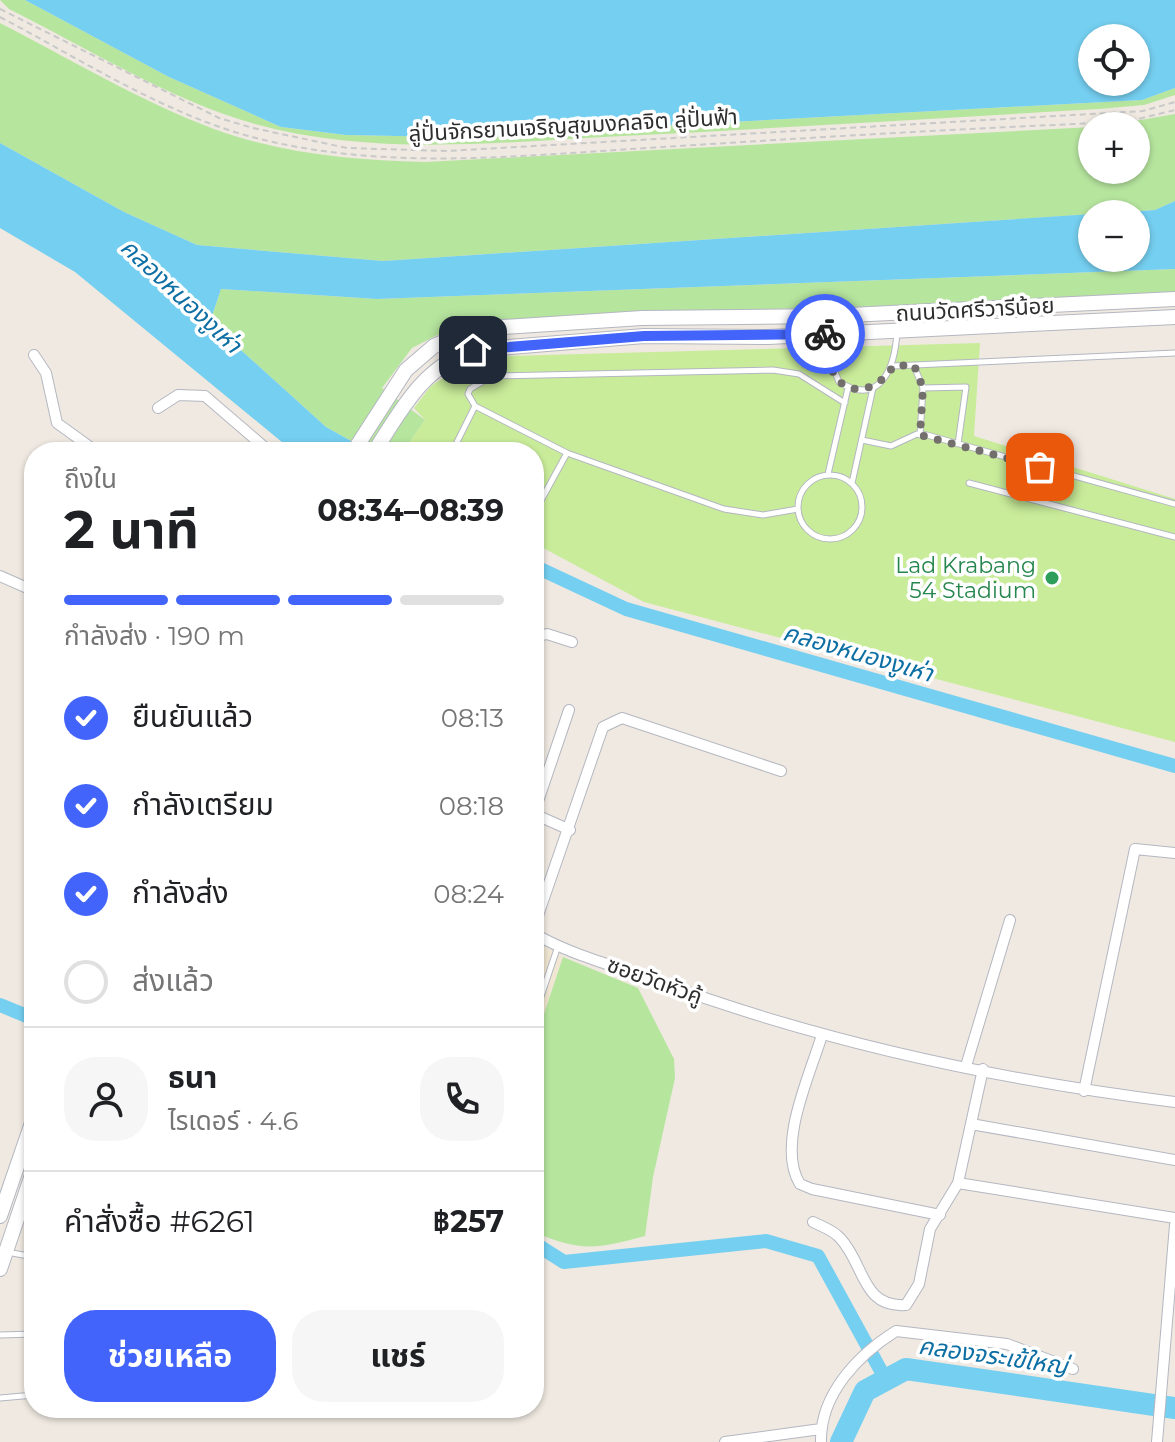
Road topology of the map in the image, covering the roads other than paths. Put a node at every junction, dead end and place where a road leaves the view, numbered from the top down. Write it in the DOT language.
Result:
graph roads {
  1 [pos="1175,299"];
  2 [pos="1175,317"];
  3 [pos="897,331"];
  4 [pos="830,334"];
  5 [pos="1175,353"];
  6 [pos="34,355"];
  7 [pos="914,365"];
  8 [pos="893,366"];
  9 [pos="848,388"];
  10 [pos="873,388"];
  11 [pos="923,388"];
  12 [pos="845,403"];
  13 [pos="475,406"];
  14 [pos="158,408"];
  15 [pos="920,435"];
  16 [pos="862,440"];
  17 [pos="83,442"];
  18 [pos="258,442"];
  19 [pos="359,442"];
  20 [pos="380,442"];
  21 [pos="457,442"];
  22 [pos="958,444"];
  23 [pos="567,453"];
  24 [pos="828,474"];
  25 [pos="852,483"];
  26 [pos="969,483"];
  27 [pos="544,495"];
  28 [pos="1175,504"];
  29 [pos="798,509"];
  30 [pos="1175,537"];
  31 [pos="0,576"];
  32 [pos="24,587"];
  33 [pos="544,635"];
  34 [pos="572,642"];
  35 [pos="569,710"];
  36 [pos="781,771"];
  37 [pos="544,784"];
  38 [pos="544,818"];
  39 [pos="570,830"];
  40 [pos="1175,853"];
  41 [pos="544,900"];
  42 [pos="1010,920"];
  43 [pos="544,938"];
  44 [pos="558,945"];
  45 [pos="544,987"];
  46 [pos="822,1035"];
  47 [pos="966,1066"];
  48 [pos="983,1069"];
  49 [pos="1084,1091"];
  50 [pos="1175,1102"];
  51 [pos="971,1124"];
  52 [pos="24,1146"];
  53 [pos="1175,1160"];
  54 [pos="958,1183"];
  55 [pos="24,1199"];
  56 [pos="940,1215"];
  57 [pos="0,1216"];
  58 [pos="1175,1218"];
  59 [pos="813,1222"];
  60 [pos="1175,1225"];
  61 [pos="6,1252"];
  62 [pos="24,1255"];
  63 [pos="0,1269"];
  64 [pos="24,1334"];
  65 [pos="0,1335"];
  66 [pos="1073,1369"];
  67 [pos="24,1396"];
  68 [pos="0,1398"];
  69 [pos="821,1429"];
  70 [pos="725,1442"];
  71 [pos="821,1442"];
  72 [pos="1157,1442"];
  1 -- 19 [label="main road, ถนนวัดศรีวารีน้อย"];
  2 -- 3 [label="main road, ถนนวัดศรีวารีน้อย"];
  3 -- 4 [label="main road, ถนนวัดศรีวารีน้อย"];
  3 -- 8 [label="lane"];
  4 -- 9 [label="lane"];
  4 -- 20 [label="main road, ถนนวัดศรีวารีน้อย"];
  5 -- 7 [label="lane"];
  6 -- 17 [label="street"];
  7 -- 8 [label="lane"];
  7 -- 11 [label="lane"];
  8 -- 10 [label="lane"];
  9 -- 10 [label="lane"];
  9 -- 12 [label="lane"];
  10 -- 16 [label="lane"];
  11 -- 15 [label="lane"];
  11 -- 22 [label="lane"];
  12 -- 13 [label="lane"];
  12 -- 24 [label="lane"];
  13 -- 21 [label="lane"];
  13 -- 23 [label="lane"];
  14 -- 18 [label="street"];
  15 -- 16 [label="lane"];
  15 -- 22 [label="lane"];
  16 -- 25 [label="lane"];
  22 -- 28 [label="lane"];
  23 -- 27 [label="lane"];
  23 -- 29 [label="lane"];
  24 -- 25 [label="lane"];
  24 -- 29 [label="lane"];
  25 -- 29 [label="lane"];
  26 -- 30 [label="lane"];
  31 -- 32 [label="street"];
  33 -- 34 [label="street"];
  35 -- 37 [label="street"];
  36 -- 39 [label="street, ซอยวัดหัวคู้"];
  38 -- 39 [label="street"];
  39 -- 41 [label="street, ซอยวัดหัวคู้"];
  40 -- 49 [label="street"];
  42 -- 47 [label="street"];
  43 -- 44 [label="street, ซอยวัดหัวคู้"];
  44 -- 45 [label="lane"];
  44 -- 46 [label="street, ซอยวัดหัวคู้"];
  46 -- 47 [label="street, ซอยวัดหัวคู้"];
  46 -- 56 [label="street"];
  47 -- 48 [label="street, ซอยวัดหัวคู้"];
  48 -- 49 [label="street, ซอยวัดหัวคู้"];
  48 -- 51 [label="street"];
  49 -- 50 [label="street, ซอยวัดหัวคู้"];
  51 -- 53 [label="street"];
  51 -- 54 [label="street"];
  52 -- 57 [label="main road"];
  54 -- 56 [label="street"];
  54 -- 58 [label="street"];
  55 -- 61 [label="main road"];
  56 -- 59 [label="street"];
  60 -- 72 [label="street"];
  61 -- 62 [label="lane"];
  61 -- 63 [label="main road"];
  64 -- 65 [label="lane"];
  66 -- 69 [label="street"];
  67 -- 68 [label="lane"];
  69 -- 70 [label="street"];
  69 -- 71 [label="street"];
}
